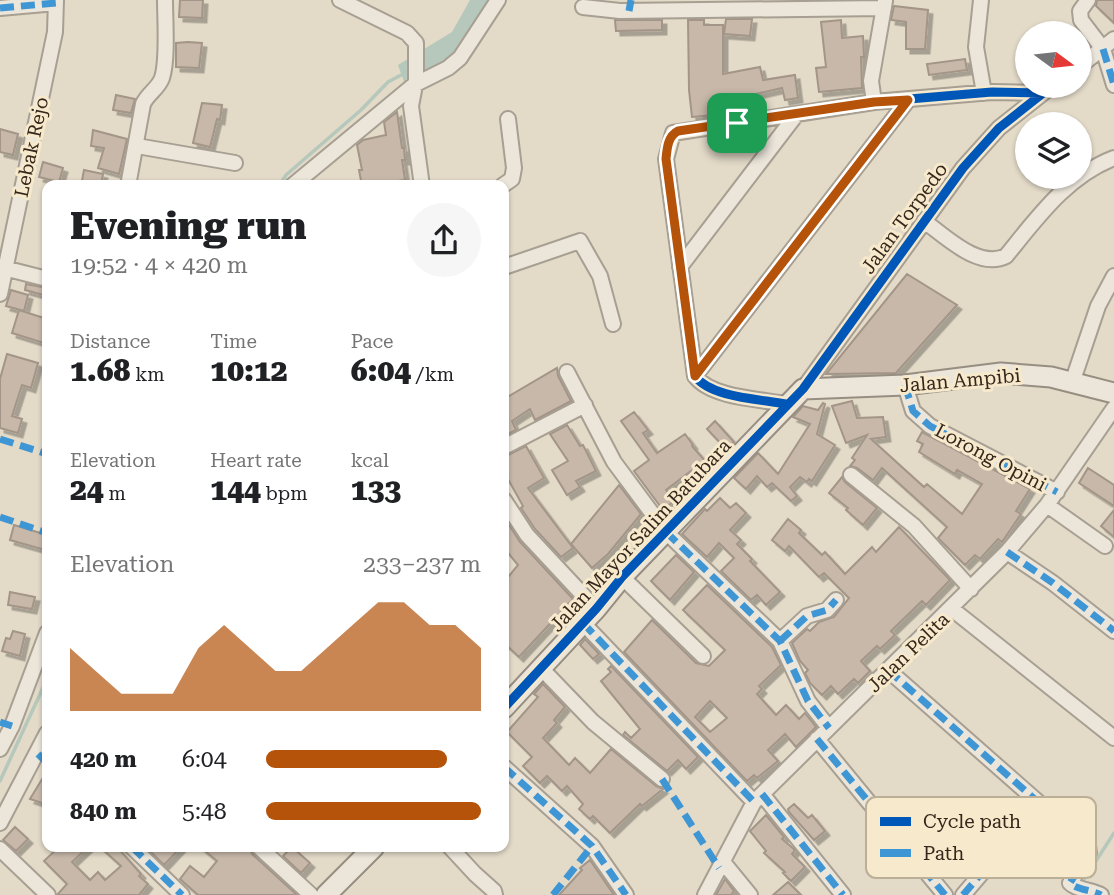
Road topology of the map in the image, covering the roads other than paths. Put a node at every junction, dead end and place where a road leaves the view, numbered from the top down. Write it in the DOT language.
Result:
graph roads {
  1 [pos="165,0"];
  2 [pos="340,0"];
  3 [pos="498,0"];
  4 [pos="981,0"];
  5 [pos="1088,0"];
  6 [pos="56,2"];
  7 [pos="884,4"];
  8 [pos="630,6"];
  9 [pos="583,7"];
  10 [pos="0,8"];
  11 [pos="1108,44"];
  12 [pos="1092,57"];
  13 [pos="415,82"];
  14 [pos="1114,85"];
  15 [pos="1015,92"];
  16 [pos="984,93"];
  17 [pos="1037,98"];
  18 [pos="908,100"];
  19 [pos="874,102"];
  20 [pos="796,115"];
  21 [pos="508,119"];
  22 [pos="137,146"];
  23 [pos="1114,159"];
  24 [pos="235,163"];
  25 [pos="129,180"];
  26 [pos="299,180"];
  27 [pos="421,180"];
  28 [pos="509,181"];
  29 [pos="924,221"];
  30 [pos="509,262"];
  31 [pos="3,267"];
  32 [pos="680,267"];
  33 [pos="1114,276"];
  34 [pos="42,278"];
  35 [pos="0,294"];
  36 [pos="613,324"];
  37 [pos="567,372"];
  38 [pos="695,376"];
  39 [pos="1072,383"];
  40 [pos="905,385"];
  41 [pos="803,389"];
  42 [pos="1114,393"];
  43 [pos="786,404"];
  44 [pos="585,405"];
  45 [pos="1114,408"];
  46 [pos="509,444"];
  47 [pos="851,475"];
  48 [pos="1057,492"];
  49 [pos="1047,505"];
  50 [pos="509,507"];
  51 [pos="666,532"];
  52 [pos="1105,546"];
  53 [pos="1007,552"];
  54 [pos="622,577"];
  55 [pos="971,589"];
  56 [pos="836,600"];
  57 [pos="952,609"];
  58 [pos="589,616"];
  59 [pos="1114,631"];
  60 [pos="780,640"];
  61 [pos="42,644"];
  62 [pos="704,656"];
  63 [pos="540,667"];
  64 [pos="888,670"];
  65 [pos="509,702"];
  66 [pos="6,724"];
  67 [pos="829,728"];
  68 [pos="1114,737"];
  69 [pos="817,739"];
  70 [pos="0,749"];
  71 [pos="42,758"];
  72 [pos="509,771"];
  73 [pos="662,779"];
  74 [pos="1033,797"];
  75 [pos="758,798"];
  76 [pos="866,798"];
  77 [pos="0,823"];
  78 [pos="0,849"];
  79 [pos="137,852"];
  80 [pos="264,852"];
  81 [pos="369,852"];
  82 [pos="455,852"];
  83 [pos="723,862"];
  84 [pos="932,878"];
  85 [pos="978,878"];
  86 [pos="1072,878"];
  87 [pos="48,895"];
  88 [pos="182,895"];
  89 [pos="311,895"];
  90 [pos="326,895"];
  91 [pos="495,895"];
  92 [pos="626,895"];
  93 [pos="705,895"];
  94 [pos="750,895"];
  95 [pos="842,895"];
  96 [pos="946,895"];
  97 [pos="963,895"];
  98 [pos="1101,895"];
  1 -- 22 [label="street"];
  2 -- 13 [label="street"];
  3 -- 13 [label="street"];
  4 -- 16 [label="street"];
  5 -- 11 [label="street"];
  6 -- 10 [label="street"];
  6 -- 31 [label="street, Lebak Rejo"];
  7 -- 8 [label="street"];
  7 -- 19 [label="street"];
  8 -- 9 [label="street"];
  11 -- 12 [label="street"];
  11 -- 14 [label="street"];
  13 -- 26 [label="street"];
  13 -- 27 [label="street"];
  15 -- 16 [label="street"];
  16 -- 18 [label="street"];
  17 -- 29 [label="street, Jalan Torpedo"];
  18 -- 19 [label="street"];
  18 -- 38 [label="street"];
  19 -- 20 [label="street"];
  20 -- 32 [label="street"];
  20 -- 32 [label="street"];
  21 -- 28 [label="street"];
  22 -- 24 [label="street"];
  22 -- 25 [label="street"];
  23 -- 29 [label="street"];
  29 -- 41 [label="street, Jalan Torpedo"];
  30 -- 36 [label="street"];
  31 -- 34 [label="street"];
  31 -- 35 [label="street, Lebak Rejo"];
  32 -- 38 [label="street"];
  33 -- 39 [label="street"];
  37 -- 44 [label="street"];
  38 -- 43 [label="street"];
  39 -- 40 [label="street, Jalan Ampibi"];
  39 -- 42 [label="street, Jalan Ampibi"];
  40 -- 41 [label="street, Jalan Ampibi"];
  40 -- 48 [label="street, Lorong Opini"];
  41 -- 43 [label="street, Jalan Mayor Salim Batubara"];
  43 -- 51 [label="street, Jalan Mayor Salim Batubara"];
  44 -- 46 [label="street"];
  44 -- 51 [label="street"];
  45 -- 48 [label="street, Jalan Pelita"];
  47 -- 55 [label="street"];
  48 -- 49 [label="street, Jalan Pelita"];
  49 -- 52 [label="street"];
  49 -- 53 [label="street, Jalan Pelita"];
  50 -- 58 [label="street"];
  51 -- 54 [label="street, Jalan Mayor Salim Batubara"];
  51 -- 60 [label="street"];
  53 -- 55 [label="street, Jalan Pelita"];
  53 -- 59 [label="street"];
  54 -- 58 [label="street, Jalan Mayor Salim Batubara"];
  54 -- 62 [label="street"];
  55 -- 57 [label="street, Jalan Pelita"];
  56 -- 60 [label="street"];
  57 -- 64 [label="street, Jalan Pelita"];
  57 -- 68 [label="street"];
  58 -- 63 [label="street, Jalan Mayor Salim Batubara"];
  58 -- 75 [label="street"];
  60 -- 67 [label="street"];
  61 -- 66 [label="street"];
  63 -- 65 [label="street, Jalan Mayor Salim Batubara"];
  63 -- 73 [label="street"];
  64 -- 67 [label="street, Jalan Pelita"];
  64 -- 74 [label="street"];
  66 -- 70 [label="street"];
  67 -- 69 [label="street, Jalan Pelita"];
  69 -- 75 [label="street, Jalan Pelita"];
  69 -- 76 [label="street"];
  71 -- 77 [label="street"];
  72 -- 92 [label="street"];
  75 -- 83 [label="street, Jalan Pelita"];
  75 -- 95 [label="street"];
  78 -- 87 [label="street"];
  79 -- 88 [label="street"];
  80 -- 89 [label="street"];
  81 -- 90 [label="street"];
  82 -- 91 [label="street"];
  83 -- 93 [label="street, Jalan Pelita"];
  83 -- 94 [label="street"];
  84 -- 96 [label="street"];
  85 -- 97 [label="street"];
  86 -- 98 [label="street"];
}
